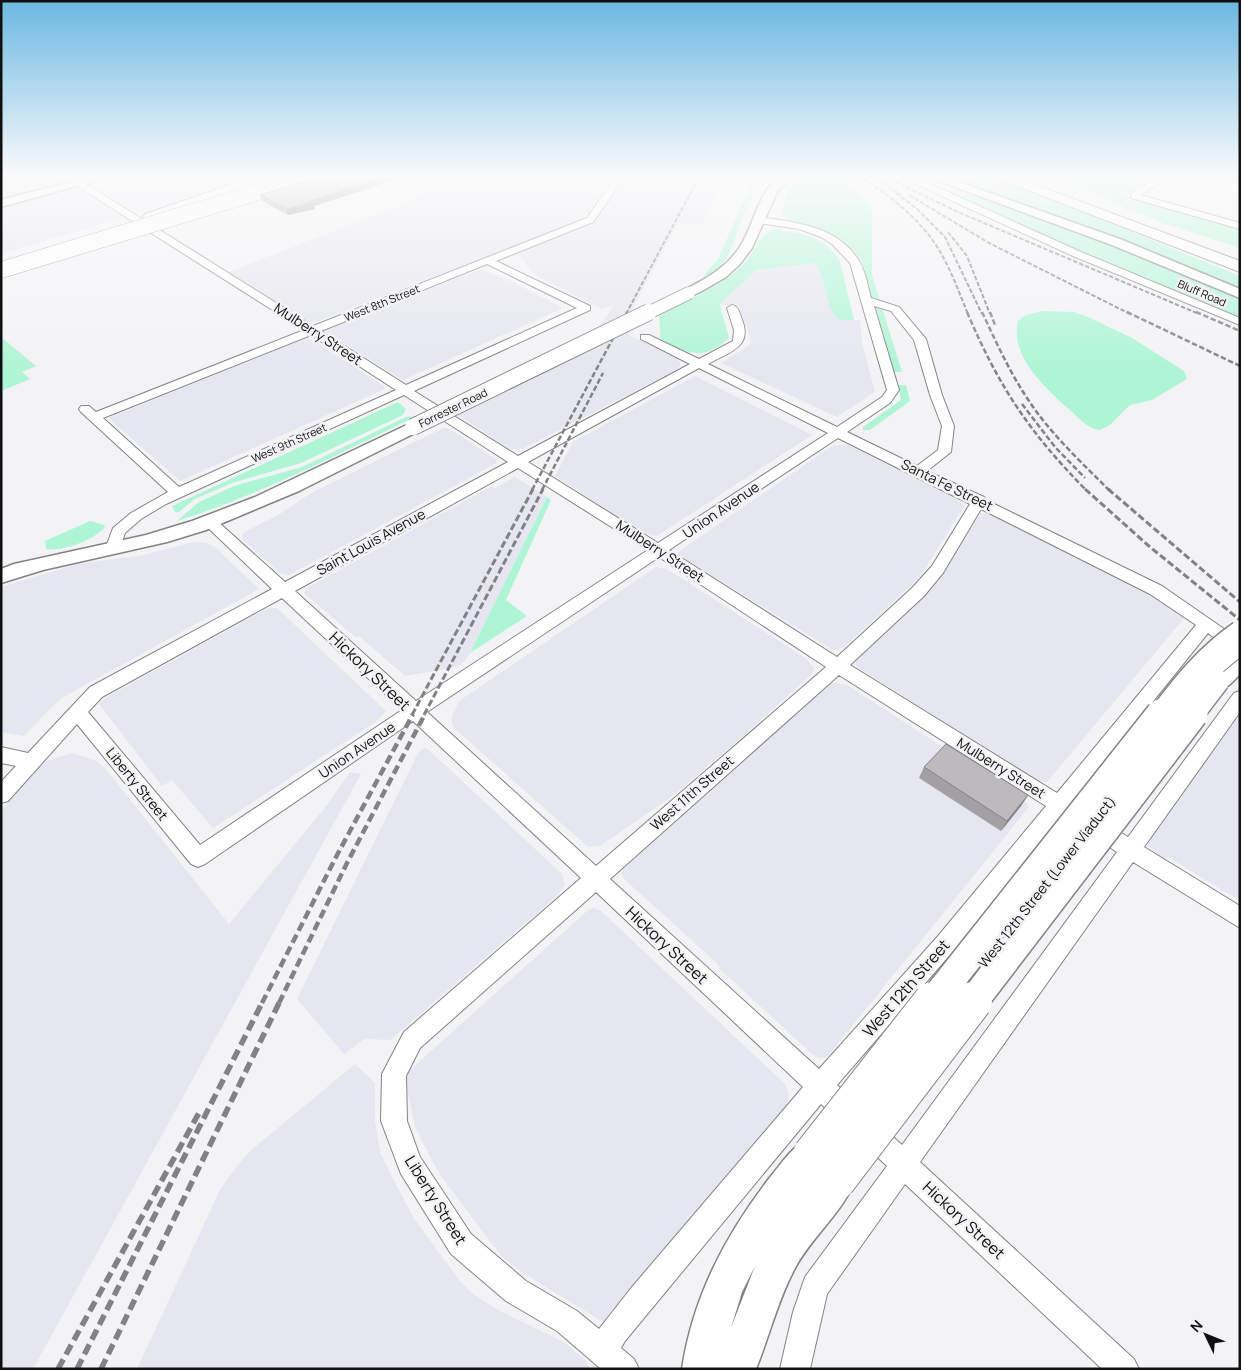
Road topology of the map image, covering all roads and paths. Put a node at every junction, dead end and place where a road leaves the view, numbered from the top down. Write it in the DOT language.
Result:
graph roads {
  1 [pos="76,239"];
  2 [pos="103,239"];
  3 [pos="167,239"];
  4 [pos="543,239"];
  5 [pos="750,239"];
  6 [pos="830,239"];
  7 [pos="1044,239"];
  8 [pos="1107,239"];
  9 [pos="1157,239"];
  10 [pos="1167,239"];
  11 [pos="1184,239"];
  12 [pos="1203,239"];
  13 [pos="1240,251"];
  14 [pos="1240,259"];
  15 [pos="1,261"];
  16 [pos="488,261"];
  17 [pos="1240,266"];
  18 [pos="1,270"];
  19 [pos="1240,274"];
  20 [pos="1240,294"];
  21 [pos="866,300"];
  22 [pos="732,308"];
  23 [pos="1240,322"];
  24 [pos="314,331"];
  25 [pos="645,337"];
  26 [pos="701,364"];
  27 [pos="406,390"];
  28 [pos="839,432"];
  29 [pos="518,462"];
  30 [pos="919,471"];
  31 [pos="177,493"];
  32 [pos="978,500"];
  33 [pos="210,522"];
  34 [pos="114,547"];
  35 [pos="660,551"];
  36 [pos="1,576"];
  37 [pos="284,589"];
  38 [pos="1206,624"];
  39 [pos="1240,632"];
  40 [pos="1240,647"];
  41 [pos="1240,659"];
  42 [pos="838,666"];
  43 [pos="1240,698"];
  44 [pos="77,711"];
  45 [pos="413,712"];
  46 [pos="1,755"];
  47 [pos="32,761"];
  48 [pos="1,795"];
  49 [pos="1059,804"];
  50 [pos="1131,850"];
  51 [pos="198,858"];
  52 [pos="594,878"];
  53 [pos="1240,918"];
  54 [pos="394,1074"];
  55 [pos="821,1085"];
  56 [pos="860,1123"];
  57 [pos="905,1165"];
  58 [pos="824,1168"];
  59 [pos="614,1360"];
  60 [pos="703,1369"];
  61 [pos="734,1369"];
  62 [pos="795,1369"];
  63 [pos="1124,1369"];
  1 -- 15 [label="highway"];
  2 -- 18 [label="highway, bridge"];
  3 -- 24 [label="street, Mulberry Street"];
  4 -- 16 [label="street, West 8th Street"];
  5 -- 33 [label="street, Forrester Road, bridge"];
  6 -- 21 [label="street, Union Avenue"];
  7 -- 23 [label="street, Bluff Road"];
  8 -- 20 [label="street"];
  9 -- 19 [label="highway"];
  10 -- 17 [label="highway"];
  11 -- 14 [label="highway"];
  12 -- 13 [label="highway"];
  16 -- 24 [label="street, West 8th Street"];
  16 -- 27 [label="street, West 9th Street"];
  21 -- 28 [label="street, Union Avenue"];
  21 -- 30 [label="street"];
  22 -- 26 [label="street, Saint Louis Avenue"];
  24 -- 27 [label="street, Mulberry Street"];
  24 -- 31 [label="street, West 8th Street"];
  25 -- 26 [label="street, Santa Fe Street"];
  26 -- 28 [label="street, Santa Fe Street"];
  26 -- 29 [label="street, Saint Louis Avenue"];
  27 -- 29 [label="street, Mulberry Street"];
  27 -- 31 [label="street, West 9th Street"];
  28 -- 30 [label="street, Santa Fe Street"];
  28 -- 35 [label="street, Union Avenue"];
  29 -- 35 [label="street, Mulberry Street"];
  29 -- 37 [label="street, Saint Louis Avenue"];
  30 -- 32 [label="street, Santa Fe Street"];
  31 -- 34 [label="street, West 9th Street"];
  32 -- 38 [label="street, Santa Fe Street"];
  32 -- 42 [label="street, West 11th Street"];
  33 -- 34 [label="street, Forrester Road"];
  33 -- 37 [label="street, Hickory Street"];
  34 -- 36 [label="street"];
  35 -- 42 [label="street, Mulberry Street"];
  35 -- 45 [label="street, Union Avenue"];
  37 -- 44 [label="street, Saint Louis Avenue"];
  37 -- 45 [label="street, Hickory Street"];
  38 -- 40 [label="street, Santa Fe Street"];
  38 -- 49 [label="street, West 12th Street"];
  39 -- 58 [label="main road, West 12th Street, bridge"];
  40 -- 56 [label="street, West 12th Street (Lower Viaduct), bridge"];
  41 -- 58 [label="main road, West 12th Street, bridge"];
  42 -- 49 [label="street, Mulberry Street"];
  42 -- 52 [label="street, West 11th Street"];
  43 -- 50 [label="street"];
  44 -- 47 [label="street, Saint Louis Avenue"];
  44 -- 51 [label="street, Liberty Street"];
  45 -- 51 [label="street, Union Avenue"];
  45 -- 52 [label="street, Hickory Street"];
  46 -- 47 [label="street"];
  47 -- 48 [label="street, Saint Louis Avenue"];
  49 -- 50 [label="street, Mulberry Street"];
  49 -- 55 [label="street, West 12th Street"];
  50 -- 53 [label="street, Mulberry Street"];
  50 -- 57 [label="street"];
  52 -- 54 [label="street, West 11th Street"];
  52 -- 55 [label="street, Hickory Street"];
  54 -- 59 [label="street, Liberty Street"];
  55 -- 56 [label="street, Hickory Street"];
  55 -- 59 [label="street, West 12th Street"];
  56 -- 57 [label="street, Hickory Street"];
  57 -- 62 [label="street"];
  57 -- 63 [label="street, Hickory Street"];
  58 -- 60 [label="main road, West 12th Street"];
  58 -- 61 [label="main road, West 12th Street"];
}
